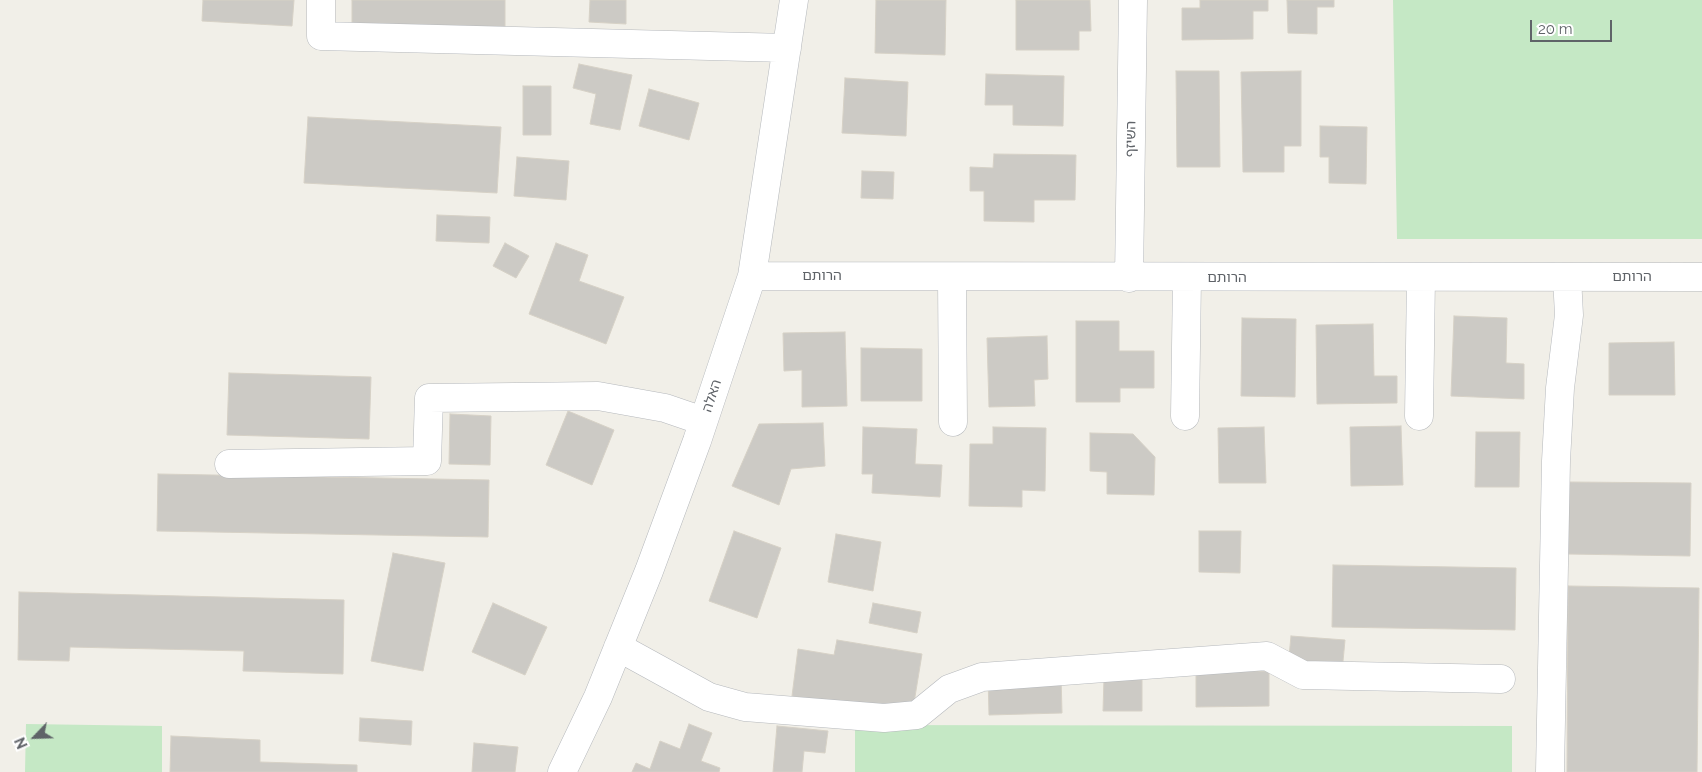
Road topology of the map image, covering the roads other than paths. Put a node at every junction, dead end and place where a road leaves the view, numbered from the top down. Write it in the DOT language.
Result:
graph roads {
  1 [pos="321,0"];
  2 [pos="794,0"];
  3 [pos="1133,0"];
  4 [pos="787,48"];
  5 [pos="752,276"];
  6 [pos="952,277"];
  7 [pos="1421,277"];
  8 [pos="1567,277"];
  9 [pos="1702,277"];
  10 [pos="1129,278"];
  11 [pos="1187,278"];
  12 [pos="1185,416"];
  13 [pos="1419,416"];
  14 [pos="703,421"];
  15 [pos="953,422"];
  16 [pos="229,464"];
  17 [pos="618,647"];
  18 [pos="1502,679"];
  19 [pos="562,772"];
  20 [pos="1550,772"];
  1 -- 4 [label="street"];
  2 -- 4 [label="street, האלה"];
  3 -- 10 [label="street, השיזף"];
  4 -- 5 [label="street, האלה"];
  5 -- 6 [label="street, הרותם"];
  5 -- 14 [label="street, האלה"];
  6 -- 10 [label="street, הרותם"];
  6 -- 15 [label="street"];
  7 -- 8 [label="street, הרותם"];
  7 -- 11 [label="street, הרותם"];
  7 -- 13 [label="street"];
  8 -- 9 [label="street, הרותם"];
  8 -- 20 [label="street"];
  10 -- 11 [label="street, הרותם"];
  11 -- 12 [label="street"];
  14 -- 16 [label="street"];
  14 -- 17 [label="street, האלה"];
  17 -- 18 [label="street"];
  17 -- 19 [label="street, האלה"];
}
